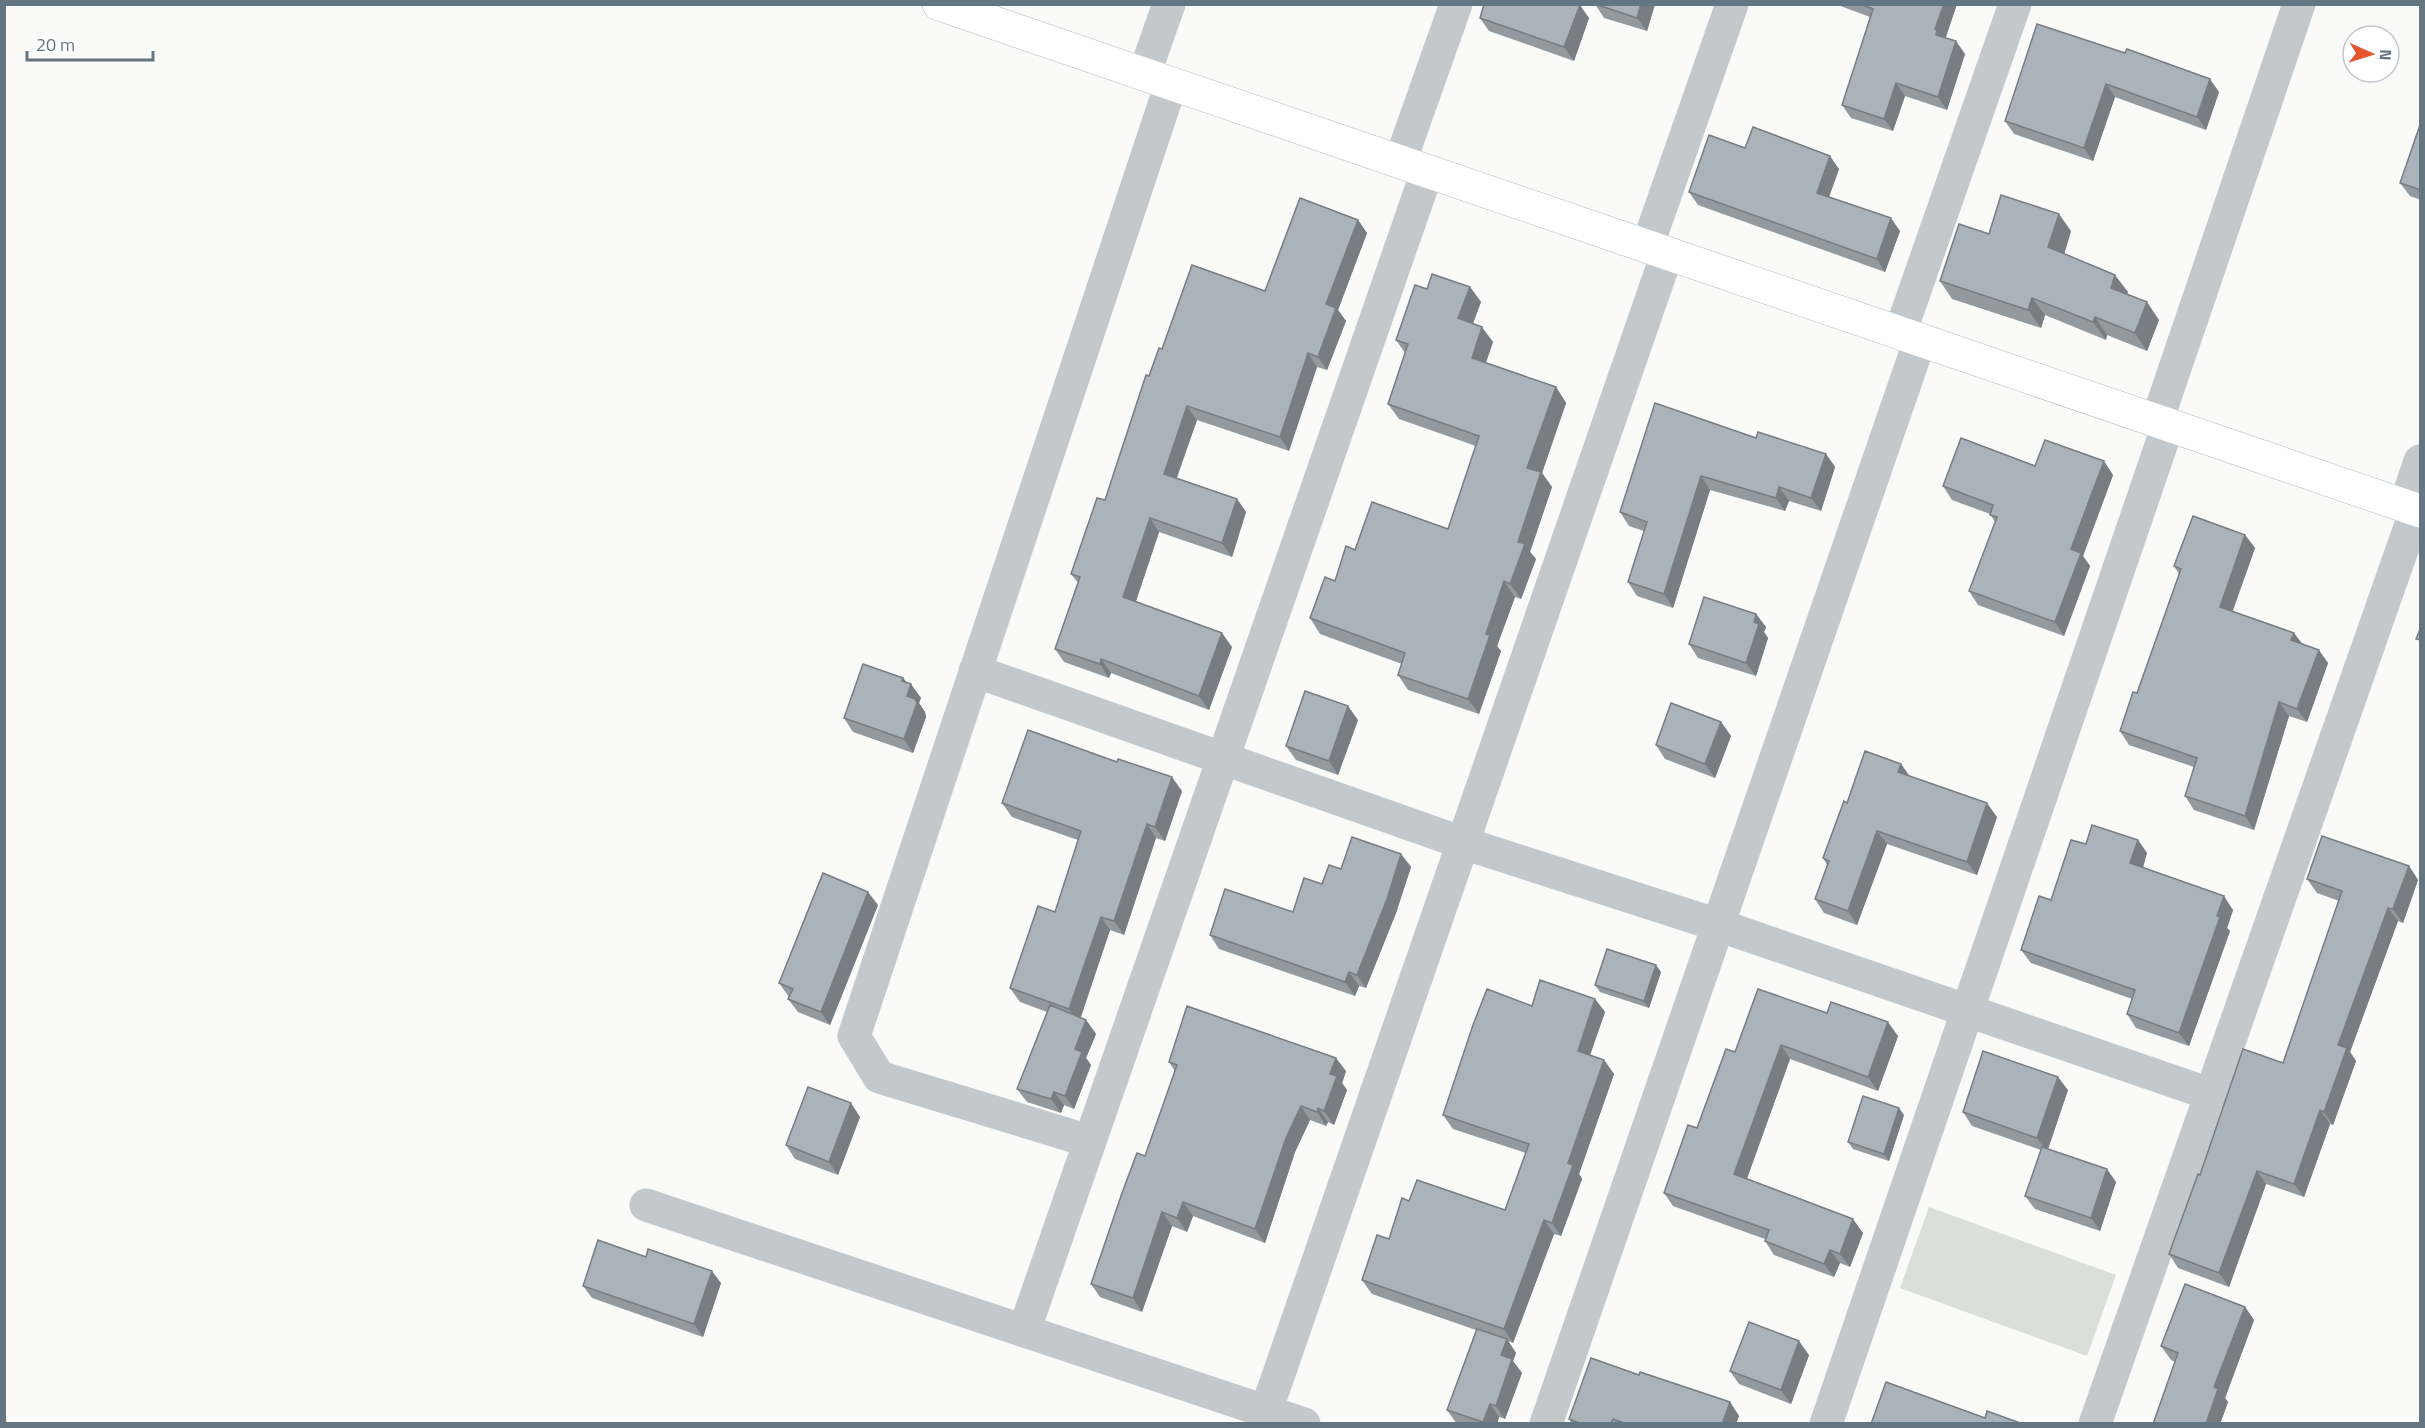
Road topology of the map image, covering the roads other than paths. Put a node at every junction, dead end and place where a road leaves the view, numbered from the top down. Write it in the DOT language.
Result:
graph roads {
  1 [pos="939,4"];
  2 [pos="1169,4"];
  3 [pos="1456,4"];
  4 [pos="1732,4"];
  5 [pos="2015,4"];
  6 [pos="2299,4"];
  7 [pos="1157,79"];
  8 [pos="1413,167"];
  9 [pos="1657,250"];
  10 [pos="1910,337"];
  11 [pos="2162,423"];
  12 [pos="2421,461"];
  13 [pos="2414,509"];
  14 [pos="975,671"];
  15 [pos="1223,759"];
  16 [pos="1463,843"];
  17 [pos="1718,925"];
  18 [pos="1967,1011"];
  19 [pos="2210,1094"];
  20 [pos="1089,1141"];
  21 [pos="646,1205"];
  22 [pos="1023,1330"];
  23 [pos="1266,1411"];
  24 [pos="1304,1424"];
  25 [pos="1546,1424"];
  26 [pos="1826,1424"];
  27 [pos="2095,1424"];
  1 -- 7 [label="street"];
  2 -- 7 [label="street"];
  3 -- 8 [label="street"];
  4 -- 9 [label="street"];
  5 -- 10 [label="street"];
  6 -- 11 [label="street"];
  7 -- 8 [label="street"];
  7 -- 14 [label="street"];
  8 -- 9 [label="street"];
  8 -- 15 [label="street"];
  9 -- 10 [label="street"];
  9 -- 16 [label="street"];
  10 -- 11 [label="street"];
  10 -- 17 [label="street"];
  11 -- 13 [label="street"];
  11 -- 18 [label="street"];
  12 -- 13 [label="street"];
  13 -- 19 [label="street"];
  14 -- 15 [label="street"];
  14 -- 20 [label="street"];
  15 -- 16 [label="street"];
  15 -- 20 [label="street"];
  16 -- 17 [label="street"];
  16 -- 23 [label="street"];
  17 -- 18 [label="street"];
  17 -- 25 [label="street"];
  18 -- 19 [label="street"];
  18 -- 26 [label="street"];
  19 -- 27 [label="street"];
  20 -- 22 [label="street"];
  21 -- 22 [label="street"];
  22 -- 23 [label="street"];
  23 -- 24 [label="street"];
}
